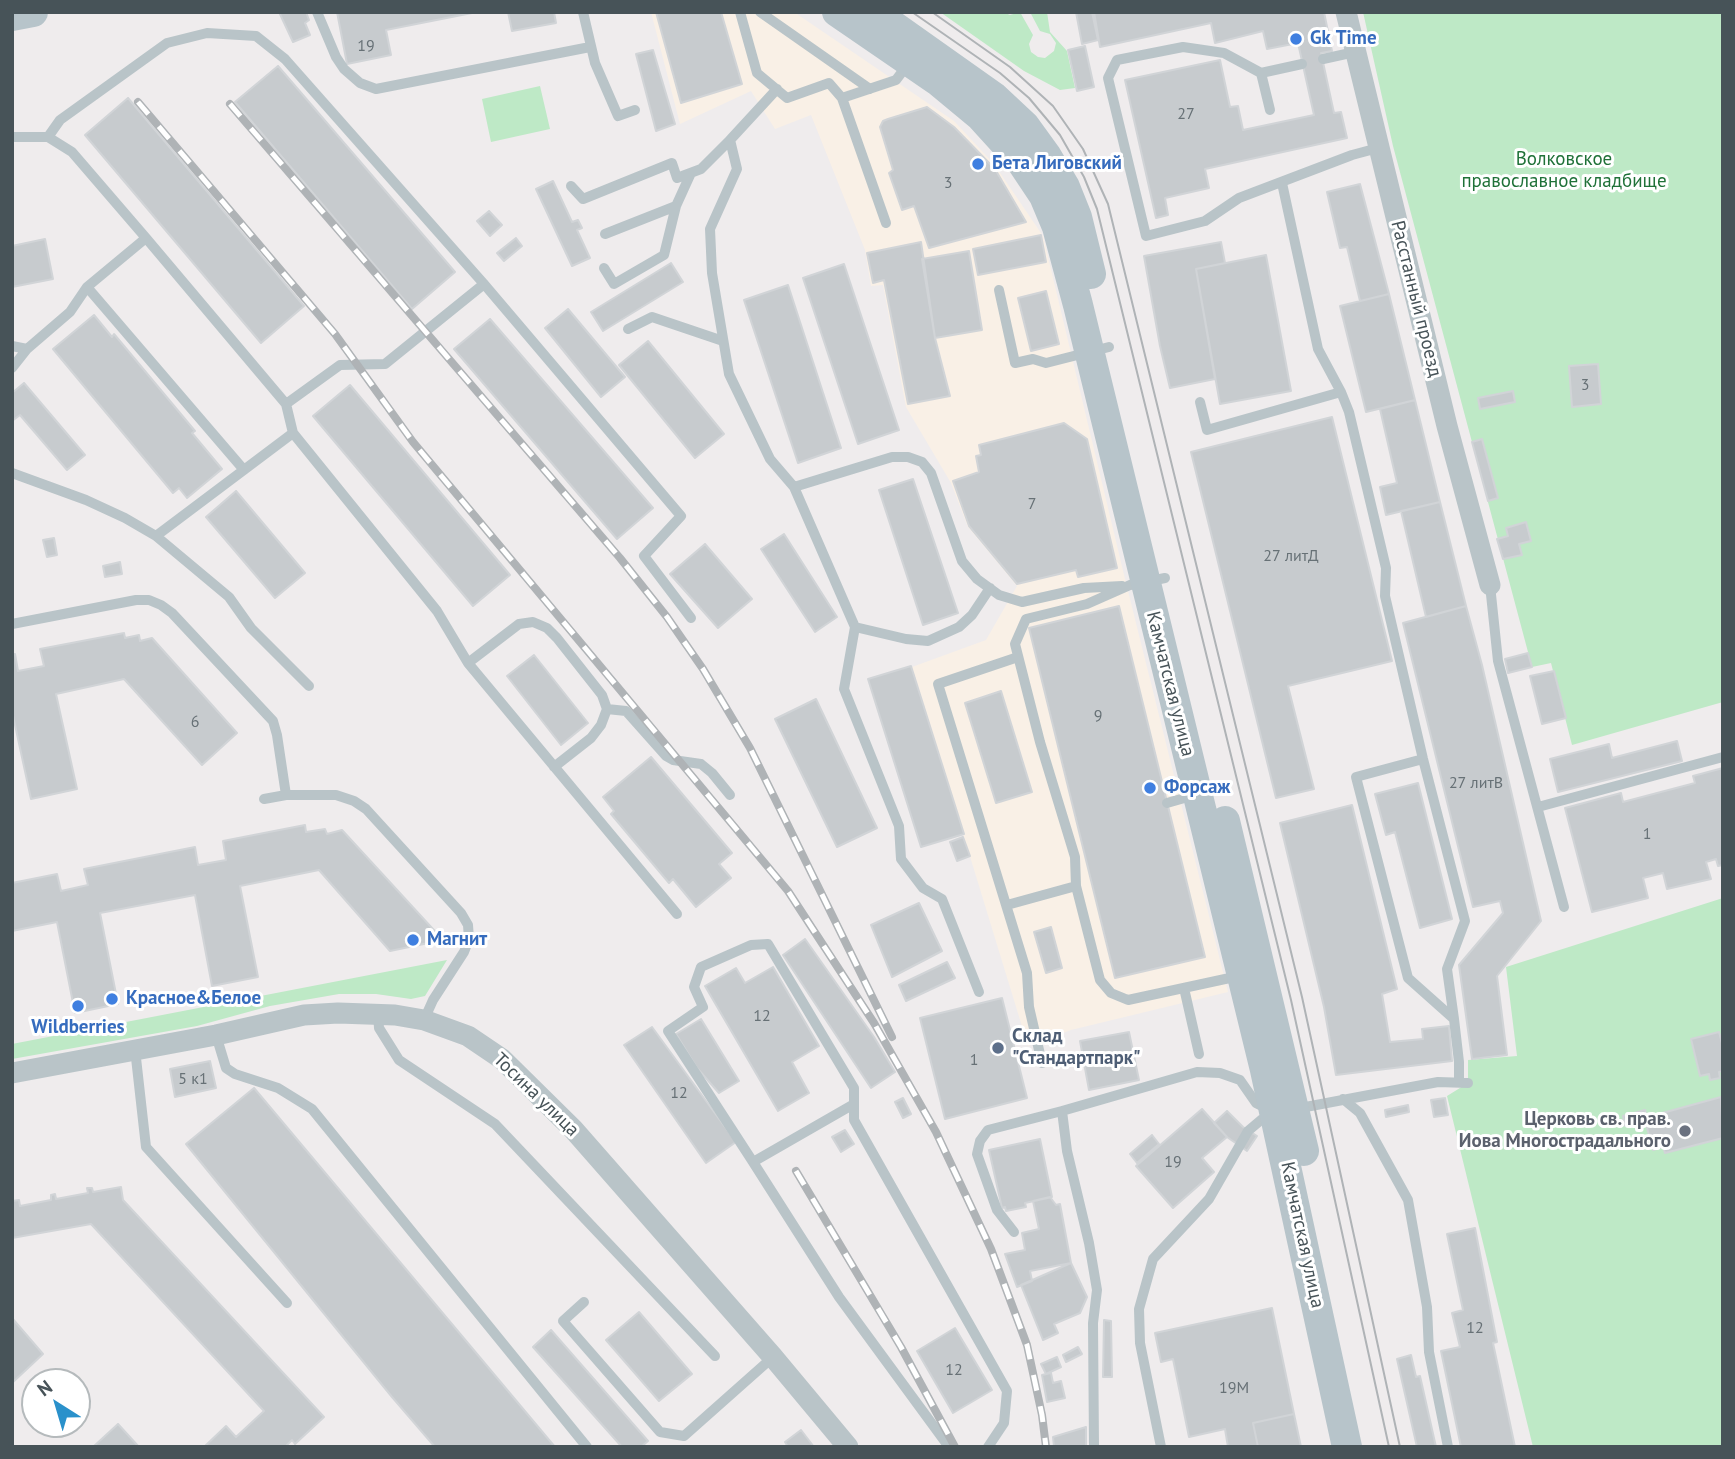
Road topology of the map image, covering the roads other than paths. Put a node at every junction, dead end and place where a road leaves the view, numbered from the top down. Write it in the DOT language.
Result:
graph roads {
  1 [pos="33,12"];
  2 [pos="317,12"];
  3 [pos="583,12"];
  4 [pos="740,12"];
  5 [pos="760,12"];
  6 [pos="837,12"];
  7 [pos="874,12"];
  8 [pos="1346,12"];
  9 [pos="12,16"];
  10 [pos="590,47"];
  11 [pos="1355,52"];
  12 [pos="1323,59"];
  13 [pos="909,62"];
  14 [pos="1302,64"];
  15 [pos="1261,73"];
  16 [pos="777,89"];
  17 [pos="870,89"];
  18 [pos="842,99"];
  19 [pos="635,110"];
  20 [pos="1270,110"];
  21 [pos="12,137"];
  22 [pos="48,137"];
  23 [pos="730,140"];
  24 [pos="1378,148"];
  25 [pos="691,173"];
  26 [pos="1282,183"];
  27 [pos="571,186"];
  28 [pos="676,206"];
  29 [pos="886,223"];
  30 [pos="605,234"];
  31 [pos="146,238"];
  32 [pos="604,268"];
  33 [pos="484,284"];
  34 [pos="87,287"];
  35 [pos="999,290"];
  36 [pos="628,329"];
  37 [pos="723,341"];
  38 [pos="12,346"];
  39 [pos="27,349"];
  40 [pos="1099,349"];
  41 [pos="12,368"];
  42 [pos="1341,393"];
  43 [pos="1200,402"];
  44 [pos="286,404"];
  45 [pos="293,433"];
  46 [pos="244,470"];
  47 [pos="12,473"];
  48 [pos="794,487"];
  49 [pos="156,536"];
  50 [pos="1147,582"];
  51 [pos="1490,585"];
  52 [pos="990,588"];
  53 [pos="691,618"];
  54 [pos="12,624"];
  55 [pos="855,628"];
  56 [pos="1018,657"];
  57 [pos="468,663"];
  58 [pos="309,686"];
  59 [pos="607,709"];
  60 [pos="1723,757"];
  61 [pos="1423,758"];
  62 [pos="554,767"];
  63 [pos="286,795"];
  64 [pos="730,795"];
  65 [pos="1198,795"];
  66 [pos="264,799"];
  67 [pos="1167,803"];
  68 [pos="1538,807"];
  69 [pos="1076,886"];
  70 [pos="1007,905"];
  71 [pos="1564,907"];
  72 [pos="677,914"];
  73 [pos="1252,973"];
  74 [pos="1184,988"];
  75 [pos="979,992"];
  76 [pos="378,1014"];
  77 [pos="1454,1019"];
  78 [pos="424,1020"];
  79 [pos="216,1035"];
  80 [pos="135,1049"];
  81 [pos="1199,1054"];
  82 [pos="1042,1063"];
  83 [pos="12,1073"];
  84 [pos="1343,1099"];
  85 [pos="854,1104"];
  86 [pos="1062,1111"];
  87 [pos="1285,1111"];
  88 [pos="753,1162"];
  89 [pos="1014,1232"];
  90 [pos="584,1302"];
  91 [pos="287,1303"];
  92 [pos="715,1356"];
  93 [pos="773,1357"];
  94 [pos="587,1447"];
  95 [pos="848,1447"];
  96 [pos="949,1447"];
  97 [pos="988,1447"];
  98 [pos="1094,1447"];
  99 [pos="1161,1447"];
  100 [pos="1348,1447"];
  101 [pos="1368,1447"];
  102 [pos="1448,1447"];
  1 -- 9 [label="main road"];
  2 -- 10 [label="lane"];
  3 -- 10 [label="lane"];
  4 -- 16 [label="lane"];
  5 -- 17 [label="lane"];
  6 -- 13 [label="main road, Камчатская улица"];
  7 -- 40 [label="main road, Камчатская улица"];
  8 -- 11 [label="street, Расстанный проезд"];
  10 -- 19 [label="lane"];
  11 -- 12 [label="lane"];
  11 -- 24 [label="street, Расстанный проезд"];
  13 -- 17 [label="lane"];
  13 -- 40 [label="main road, Камчатская улица"];
  14 -- 15 [label="lane"];
  15 -- 20 [label="lane"];
  15 -- 26 [label="lane"];
  16 -- 18 [label="lane"];
  16 -- 23 [label="lane"];
  17 -- 18 [label="lane"];
  18 -- 29 [label="lane"];
  21 -- 22 [label="lane"];
  22 -- 31 [label="lane"];
  22 -- 33 [label="lane"];
  23 -- 25 [label="lane"];
  23 -- 37 [label="lane"];
  24 -- 26 [label="lane"];
  24 -- 51 [label="street, Расстанный проезд"];
  25 -- 27 [label="lane"];
  25 -- 28 [label="lane"];
  26 -- 42 [label="lane"];
  28 -- 30 [label="lane"];
  28 -- 32 [label="lane"];
  31 -- 34 [label="lane"];
  31 -- 44 [label="lane"];
  33 -- 44 [label="lane"];
  33 -- 53 [label="lane"];
  34 -- 39 [label="lane"];
  34 -- 46 [label="lane"];
  35 -- 40 [label="lane"];
  36 -- 37 [label="lane"];
  37 -- 48 [label="lane"];
  38 -- 39 [label="lane"];
  39 -- 41 [label="lane"];
  40 -- 50 [label="main road, Камчатская улица"];
  42 -- 43 [label="lane"];
  42 -- 61 [label="lane"];
  44 -- 45 [label="lane"];
  45 -- 46 [label="lane"];
  45 -- 57 [label="lane"];
  46 -- 49 [label="lane"];
  47 -- 49 [label="lane"];
  48 -- 52 [label="lane"];
  48 -- 55 [label="lane"];
  49 -- 58 [label="lane"];
  50 -- 52 [label="lane"];
  50 -- 56 [label="lane"];
  50 -- 65 [label="main road, Камчатская улица"];
  50 -- 73 [label="main road, Камчатская улица"];
  51 -- 68 [label="lane"];
  52 -- 55 [label="lane"];
  54 -- 63 [label="lane"];
  55 -- 75 [label="lane"];
  56 -- 69 [label="lane"];
  56 -- 70 [label="lane"];
  57 -- 59 [label="lane"];
  57 -- 62 [label="lane"];
  59 -- 62 [label="lane"];
  59 -- 64 [label="lane"];
  60 -- 68 [label="lane"];
  61 -- 77 [label="lane"];
  61 -- 77 [label="lane"];
  62 -- 72 [label="lane"];
  63 -- 66 [label="lane"];
  63 -- 78 [label="lane"];
  65 -- 67 [label="lane"];
  65 -- 73 [label="main road, Камчатская улица"];
  68 -- 71 [label="lane"];
  69 -- 70 [label="lane"];
  69 -- 74 [label="lane"];
  70 -- 82 [label="lane"];
  73 -- 74 [label="lane"];
  73 -- 87 [label="main road, Камчатская улица"];
  74 -- 81 [label="lane"];
  76 -- 78 [label="street, Тосина улица"];
  76 -- 79 [label="street, Тосина улица"];
  76 -- 92 [label="lane"];
  77 -- 84 [label="lane"];
  78 -- 93 [label="street, Тосина улица"];
  79 -- 80 [label="street, Тосина улица"];
  79 -- 94 [label="lane"];
  80 -- 83 [label="street, Тосина улица"];
  80 -- 91 [label="lane"];
  84 -- 87 [label="lane"];
  84 -- 102 [label="lane"];
  85 -- 88 [label="lane"];
  85 -- 88 [label="lane"];
  85 -- 97 [label="lane"];
  86 -- 87 [label="lane"];
  86 -- 89 [label="lane"];
  86 -- 98 [label="lane"];
  87 -- 99 [label="lane"];
  87 -- 100 [label="main road, Камчатская улица"];
  87 -- 101 [label="main road, Камчатская улица"];
  88 -- 96 [label="lane"];
  90 -- 93 [label="lane"];
  93 -- 95 [label="street, Тосина улица"];
}
